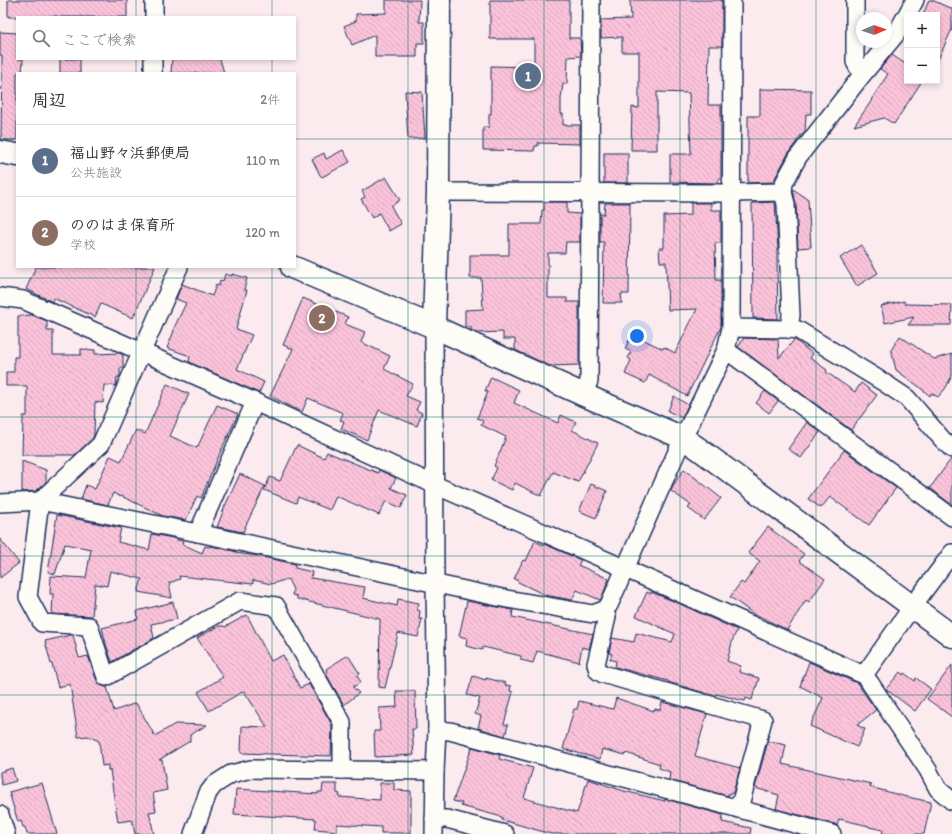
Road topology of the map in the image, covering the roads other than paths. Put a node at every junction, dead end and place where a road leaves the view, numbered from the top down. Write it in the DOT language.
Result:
graph roads {
  1 [pos="154,0"];
  2 [pos="439,0"];
  3 [pos="591,0"];
  4 [pos="732,0"];
  5 [pos="855,0"];
  6 [pos="916,0"];
  7 [pos="154,16"];
  8 [pos="153,60"];
  9 [pos="153,72"];
  10 [pos="862,75"];
  11 [pos="0,152"];
  12 [pos="16,154"];
  13 [pos="438,192"];
  14 [pos="783,192"];
  15 [pos="589,193"];
  16 [pos="731,193"];
  17 [pos="179,268"];
  18 [pos="294,268"];
  19 [pos="0,297"];
  20 [pos="434,327"];
  21 [pos="730,328"];
  22 [pos="789,329"];
  23 [pos="726,350"];
  24 [pos="142,352"];
  25 [pos="584,395"];
  26 [pos="255,402"];
  27 [pos="683,438"];
  28 [pos="952,449"];
  29 [pos="435,485"];
  30 [pos="40,501"];
  31 [pos="0,503"];
  32 [pos="952,517"];
  33 [pos="198,533"];
  34 [pos="952,553"];
  35 [pos="626,569"];
  36 [pos="435,583"];
  37 [pos="912,607"];
  38 [pos="604,610"];
  39 [pos="952,636"];
  40 [pos="864,675"];
  41 [pos="437,730"];
  42 [pos="342,770"];
  43 [pos="435,771"];
  44 [pos="952,801"];
  45 [pos="739,809"];
  46 [pos="0,815"];
  47 [pos="434,826"];
  48 [pos="821,832"];
  49 [pos="6,834"];
  50 [pos="193,834"];
  51 [pos="505,834"];
  1 -- 7 [label="street"];
  2 -- 13 [label="street"];
  3 -- 15 [label="street"];
  4 -- 16 [label="street"];
  5 -- 10 [label="street"];
  6 -- 10 [label="street"];
  8 -- 9 [label="street"];
  10 -- 14 [label="street"];
  11 -- 12 [label="street"];
  13 -- 15 [label="street"];
  13 -- 20 [label="street"];
  14 -- 16 [label="street"];
  14 -- 22 [label="street"];
  15 -- 16 [label="street"];
  15 -- 25 [label="street"];
  16 -- 21 [label="street"];
  17 -- 24 [label="street"];
  18 -- 20 [label="street"];
  19 -- 24 [label="street"];
  20 -- 25 [label="street"];
  20 -- 29 [label="street"];
  21 -- 22 [label="street"];
  21 -- 23 [label="street"];
  22 -- 28 [label="street"];
  23 -- 27 [label="street"];
  23 -- 32 [label="street"];
  24 -- 26 [label="street"];
  24 -- 30 [label="street"];
  25 -- 27 [label="street"];
  26 -- 29 [label="street"];
  26 -- 33 [label="street"];
  27 -- 35 [label="street"];
  27 -- 37 [label="street"];
  29 -- 35 [label="street"];
  29 -- 36 [label="street"];
  30 -- 31 [label="street"];
  30 -- 33 [label="street"];
  30 -- 42 [label="street"];
  33 -- 36 [label="street"];
  34 -- 37 [label="street"];
  35 -- 38 [label="street"];
  35 -- 40 [label="street"];
  36 -- 38 [label="street"];
  36 -- 41 [label="street"];
  37 -- 39 [label="street"];
  37 -- 40 [label="street"];
  38 -- 45 [label="street"];
  40 -- 44 [label="street"];
  41 -- 43 [label="street"];
  41 -- 45 [label="street"];
  42 -- 43 [label="street"];
  42 -- 50 [label="street"];
  43 -- 47 [label="street"];
  45 -- 48 [label="street"];
  46 -- 49 [label="street"];
  47 -- 51 [label="street"];
}
